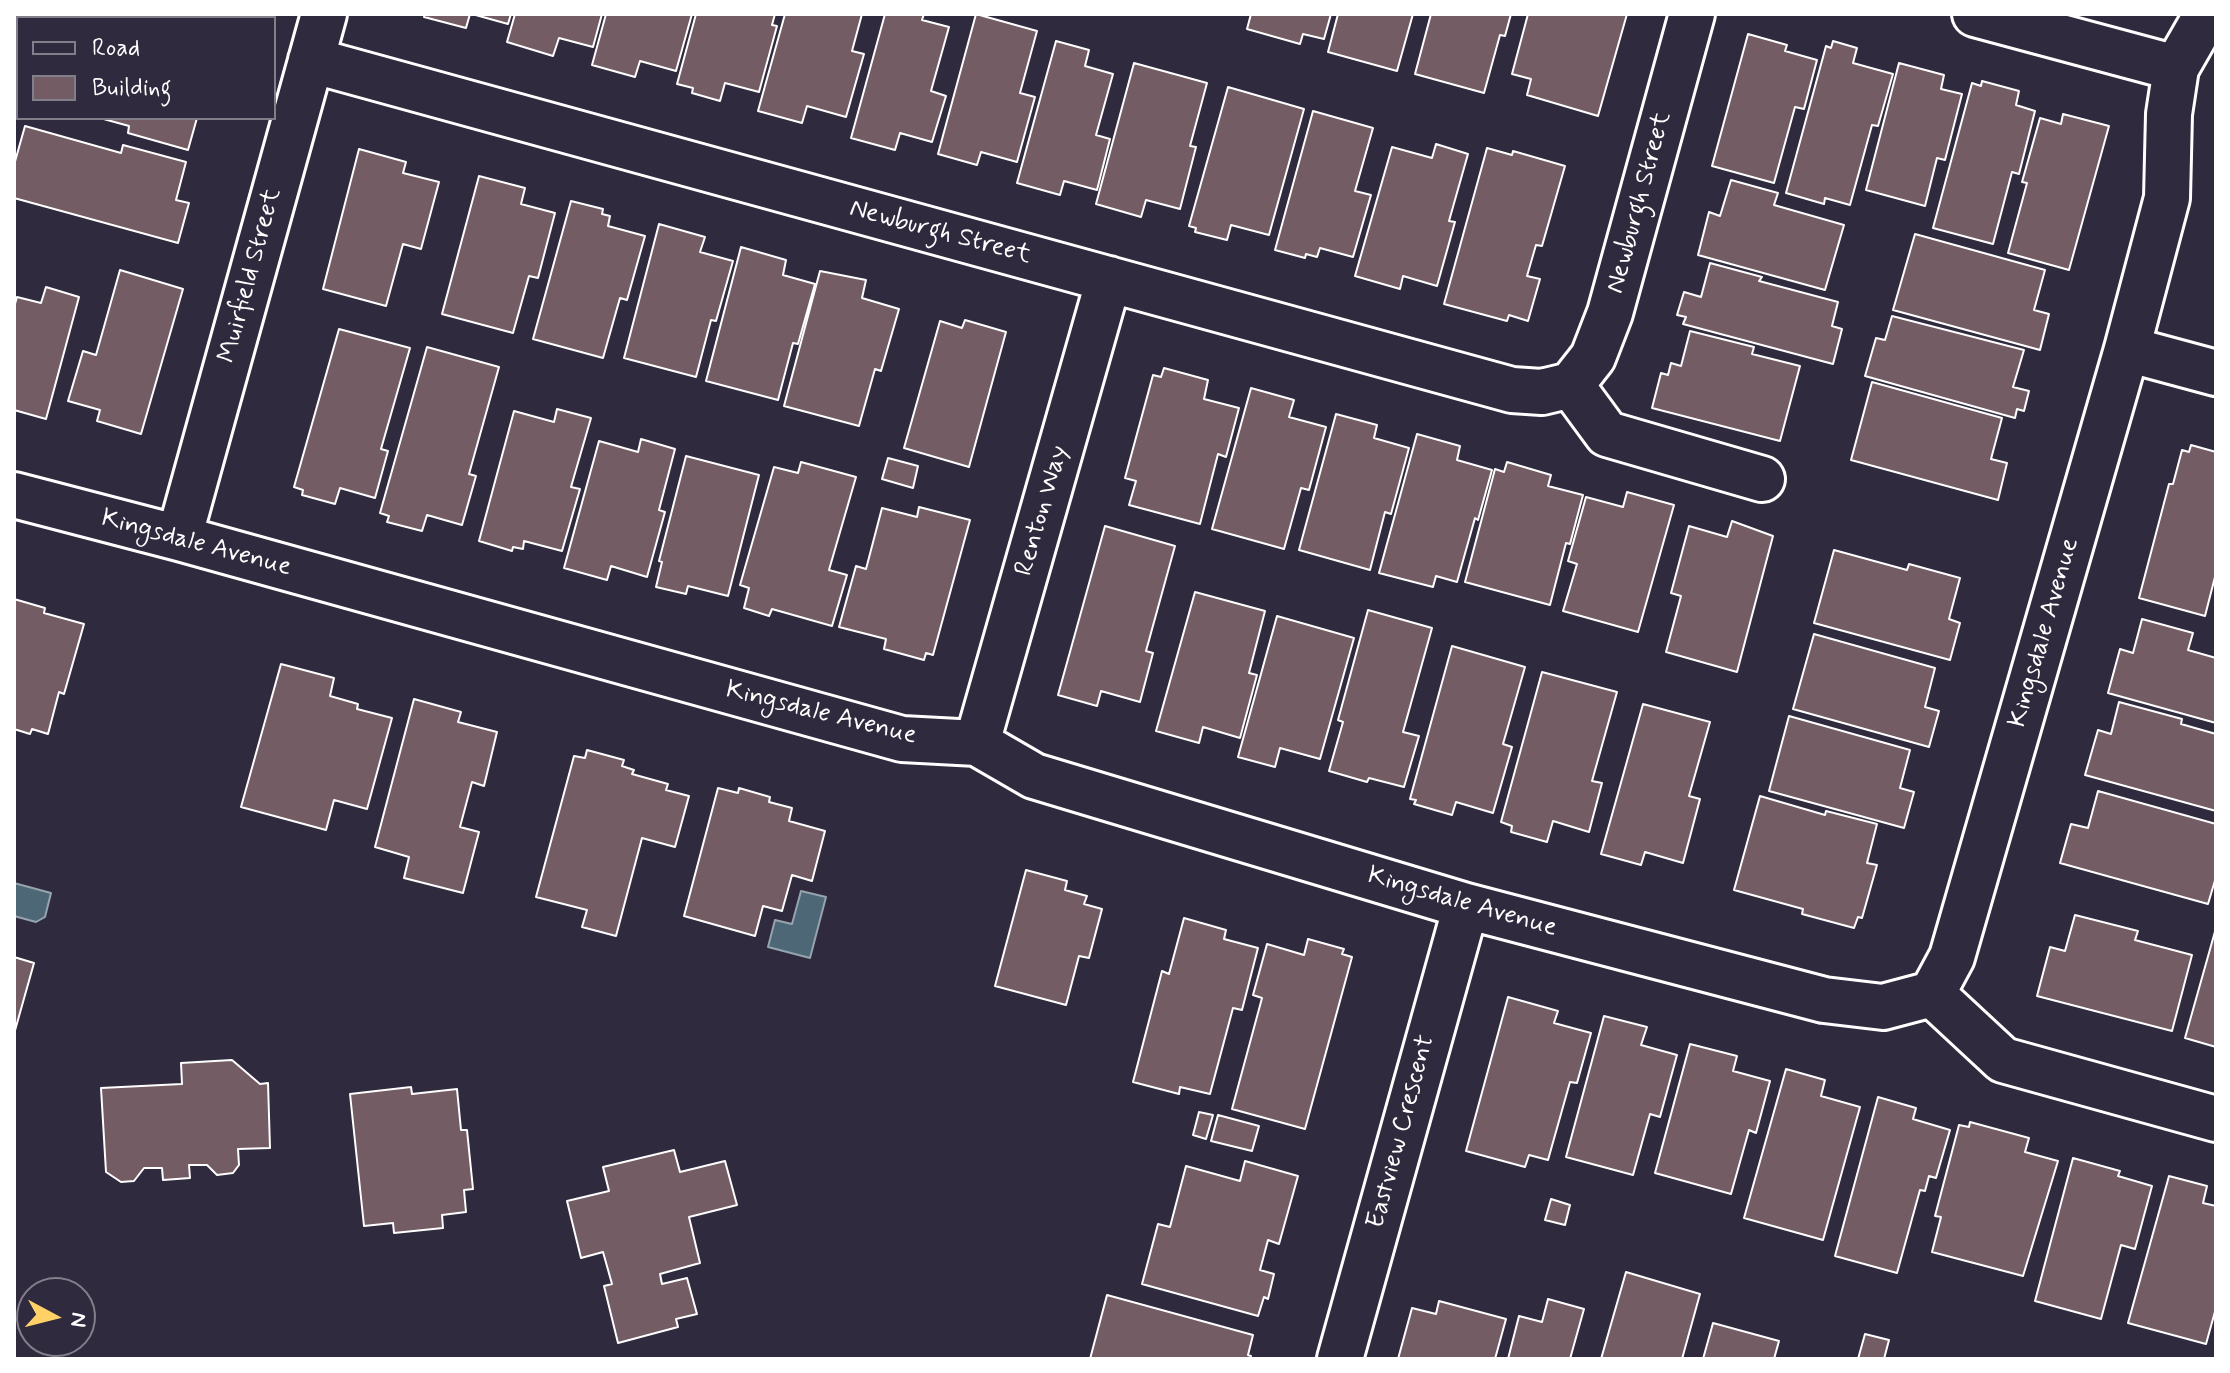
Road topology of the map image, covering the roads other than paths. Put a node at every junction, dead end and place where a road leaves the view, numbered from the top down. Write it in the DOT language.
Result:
graph roads {
  1 [pos="324,14"];
  2 [pos="1692,14"];
  3 [pos="1975,14"];
  4 [pos="2207,14"];
  5 [pos="311,60"];
  6 [pos="2176,68"];
  7 [pos="1109,279"];
  8 [pos="2127,349"];
  9 [pos="2216,373"];
  10 [pos="1571,385"];
  11 [pos="1762,479"];
  12 [pos="14,495"];
  13 [pos="179,538"];
  14 [pos="977,743"];
  15 [pos="1466,906"];
  16 [pos="1932,994"];
  17 [pos="2216,1119"];
  18 [pos="1340,1359"];
  1 -- 5 [label="street, Muirfield Street"];
  2 -- 10 [label="street, Newburgh Street"];
  3 -- 6 [label="street"];
  4 -- 6 [label="street, Kingsdale Avenue"];
  5 -- 7 [label="street, Newburgh Street"];
  5 -- 13 [label="street, Muirfield Street"];
  6 -- 8 [label="street, Kingsdale Avenue"];
  7 -- 10 [label="street, Newburgh Street"];
  7 -- 14 [label="street, Renton Way"];
  8 -- 9 [label="street"];
  8 -- 16 [label="street, Kingsdale Avenue"];
  10 -- 11 [label="street"];
  12 -- 13 [label="street, Kingsdale Avenue"];
  13 -- 14 [label="street, Kingsdale Avenue"];
  14 -- 15 [label="street, Kingsdale Avenue"];
  15 -- 16 [label="street, Kingsdale Avenue"];
  15 -- 18 [label="street, Eastview Crescent"];
  16 -- 17 [label="street"];
}
